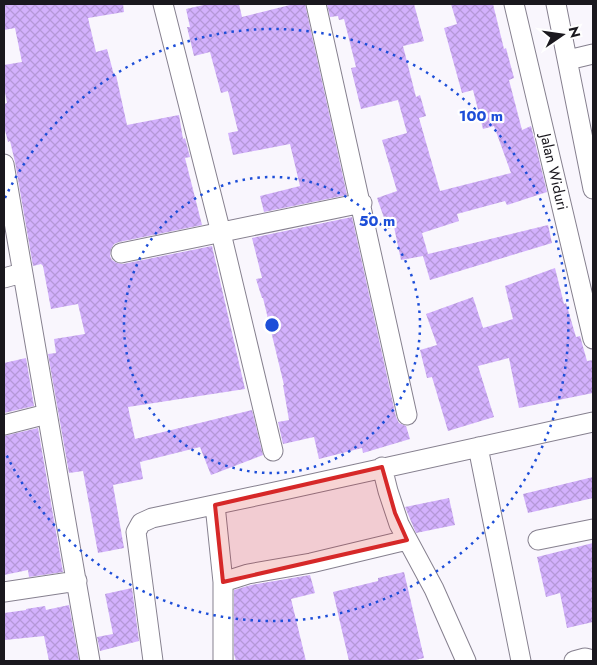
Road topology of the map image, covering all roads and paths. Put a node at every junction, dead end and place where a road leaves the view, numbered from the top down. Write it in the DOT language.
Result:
graph roads {
  1 [pos="163,4"];
  2 [pos="316,4"];
  3 [pos="514,4"];
  4 [pos="556,4"];
  5 [pos="593,54"];
  6 [pos="568,60"];
  7 [pos="4,164"];
  8 [pos="593,189"];
  9 [pos="362,203"];
  10 [pos="221,233"];
  11 [pos="121,253"];
  12 [pos="13,275"];
  13 [pos="593,340"];
  14 [pos="47,414"];
  15 [pos="408,414"];
  16 [pos="593,422"];
  17 [pos="4,425"];
  18 [pos="478,447"];
  19 [pos="273,451"];
  20 [pos="382,467"];
  21 [pos="215,505"];
  22 [pos="593,528"];
  23 [pos="407,540"];
  24 [pos="538,540"];
  25 [pos="77,581"];
  26 [pos="223,582"];
  27 [pos="4,592"];
  28 [pos="593,660"];
  29 [pos="90,661"];
  30 [pos="153,661"];
  31 [pos="223,661"];
  32 [pos="466,661"];
  33 [pos="521,661"];
  34 [pos="574,661"];
  1 -- 10 [label="street"];
  2 -- 9 [label="street"];
  3 -- 13 [label="street, Jalan Widuri"];
  4 -- 6 [label="street"];
  5 -- 6 [label="street"];
  6 -- 8 [label="street"];
  7 -- 12 [label="street"];
  9 -- 10 [label="street"];
  9 -- 15 [label="street"];
  10 -- 11 [label="street"];
  10 -- 19 [label="street"];
  12 -- 14 [label="street"];
  14 -- 17 [label="street"];
  14 -- 25 [label="street"];
  16 -- 18 [label="street"];
  18 -- 20 [label="street"];
  18 -- 33 [label="street"];
  20 -- 21 [label="street"];
  20 -- 23 [label="street"];
  21 -- 26 [label="street"];
  21 -- 30 [label="street"];
  22 -- 24 [label="street"];
  23 -- 26 [label="street"];
  23 -- 32 [label="street"];
  25 -- 27 [label="street"];
  25 -- 29 [label="street"];
  26 -- 31 [label="street"];
  28 -- 34 [label="street"];
}
